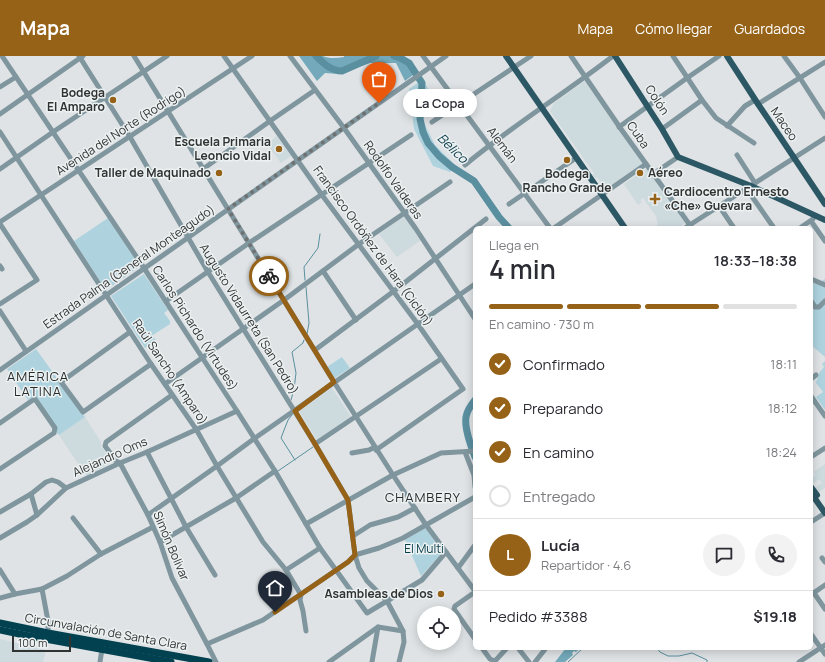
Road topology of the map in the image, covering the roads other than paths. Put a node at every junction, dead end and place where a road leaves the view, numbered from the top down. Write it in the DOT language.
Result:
graph roads {
  1 [pos="2,56"];
  2 [pos="134,56"];
  3 [pos="167,56"];
  4 [pos="224,56"];
  5 [pos="252,56"];
  6 [pos="290,56"];
  7 [pos="423,56"];
  8 [pos="446,56"];
  9 [pos="506,56"];
  10 [pos="511,56"];
  11 [pos="531,56"];
  12 [pos="571,56"];
  13 [pos="614,56"];
  14 [pos="674,56"];
  15 [pos="719,56"];
  16 [pos="726,56"];
  17 [pos="784,56"];
  18 [pos="81,57"];
  19 [pos="825,62"];
  20 [pos="431,66"];
  21 [pos="515,66"];
  22 [pos="234,68"];
  23 [pos="143,71"];
  24 [pos="16,77"];
  25 [pos="586,77"];
  26 [pos="687,78"];
  27 [pos="800,78"];
  28 [pos="0,87"];
  29 [pos="315,90"];
  30 [pos="28,95"];
  31 [pos="104,97"];
  32 [pos="702,100"];
  33 [pos="756,102"];
  34 [pos="459,104"];
  35 [pos="648,106"];
  36 [pos="544,107"];
  37 [pos="168,111"];
  38 [pos="0,114"];
  39 [pos="825,117"];
  40 [pos="270,121"];
  41 [pos="432,122"];
  42 [pos="727,126"];
  43 [pos="620,127"];
  44 [pos="344,128"];
  45 [pos="662,129"];
  46 [pos="0,132"];
  47 [pos="53,132"];
  48 [pos="411,135"];
  49 [pos="130,137"];
  50 [pos="825,138"];
  51 [pos="754,143"];
  52 [pos="490,145"];
  53 [pos="737,155"];
  54 [pos="16,157"];
  55 [pos="678,157"];
  56 [pos="576,158"];
  57 [pos="794,158"];
  58 [pos="298,160"];
  59 [pos="369,163"];
  60 [pos="646,164"];
  61 [pos="465,165"];
  62 [pos="0,168"];
  63 [pos="204,169"];
  64 [pos="78,170"];
  65 [pos="653,174"];
  66 [pos="450,182"];
  67 [pos="750,186"];
  68 [pos="525,193"];
  69 [pos="603,194"];
  70 [pos="41,195"];
  71 [pos="322,195"];
  72 [pos="509,204"];
  73 [pos="825,204"];
  74 [pos="719,206"];
  75 [pos="228,209"];
  76 [pos="404,214"];
  77 [pos="823,218"];
  78 [pos="486,219"];
  79 [pos="811,221"];
  80 [pos="0,223"];
  81 [pos="477,226"];
  82 [pos="549,226"];
  83 [pos="557,226"];
  84 [pos="624,226"];
  85 [pos="627,226"];
  86 [pos="691,226"];
  87 [pos="733,226"];
  88 [pos="773,226"];
  89 [pos="803,226"];
  90 [pos="473,229"];
  91 [pos="188,238"];
  92 [pos="825,241"];
  93 [pos="249,243"];
  94 [pos="359,244"];
  95 [pos="436,259"];
  96 [pos="144,268"];
  97 [pos="323,271"];
  98 [pos="208,272"];
  99 [pos="813,280"];
  100 [pos="473,285"];
  101 [pos="825,285"];
  102 [pos="394,291"];
  103 [pos="459,294"];
  104 [pos="106,295"];
  105 [pos="284,300"];
  106 [pos="166,301"];
  107 [pos="825,301"];
  108 [pos="0,304"];
  109 [pos="813,304"];
  110 [pos="0,312"];
  111 [pos="473,316"];
  112 [pos="356,320"];
  113 [pos="417,323"];
  114 [pos="243,329"];
  115 [pos="130,332"];
  116 [pos="315,350"];
  117 [pos="26,351"];
  118 [pos="203,358"];
  119 [pos="441,359"];
  120 [pos="151,364"];
  121 [pos="0,370"];
  122 [pos="816,375"];
  123 [pos="813,377"];
  124 [pos="334,382"];
  125 [pos="165,384"];
  126 [pos="172,395"];
  127 [pos="813,399"];
  128 [pos="237,411"];
  129 [pos="295,411"];
  130 [pos="825,416"];
  131 [pos="356,417"];
  132 [pos="0,423"];
  133 [pos="196,429"];
  134 [pos="254,438"];
  135 [pos="315,444"];
  136 [pos="376,448"];
  137 [pos="825,448"];
  138 [pos="473,451"];
  139 [pos="147,452"];
  140 [pos="466,452"];
  141 [pos="352,453"];
  142 [pos="813,456"];
  143 [pos="120,463"];
  144 [pos="217,466"];
  145 [pos="0,469"];
  146 [pos="275,471"];
  147 [pos="473,472"];
  148 [pos="393,475"];
  149 [pos="66,488"];
  150 [pos="813,490"];
  151 [pos="31,494"];
  152 [pos="813,496"];
  153 [pos="236,498"];
  154 [pos="473,498"];
  155 [pos="170,499"];
  156 [pos="348,500"];
  157 [pos="825,506"];
  158 [pos="415,508"];
  159 [pos="0,512"];
  160 [pos="825,513"];
  161 [pos="37,515"];
  162 [pos="148,515"];
  163 [pos="72,518"];
  164 [pos="813,521"];
  165 [pos="306,524"];
  166 [pos="426,525"];
  167 [pos="153,527"];
  168 [pos="186,527"];
  169 [pos="353,536"];
  170 [pos="0,538"];
  171 [pos="160,542"];
  172 [pos="320,548"];
  173 [pos="473,548"];
  174 [pos="446,552"];
  175 [pos="101,554"];
  176 [pos="355,555"];
  177 [pos="458,568"];
  178 [pos="0,570"];
  179 [pos="286,570"];
  180 [pos="336,570"];
  181 [pos="215,576"];
  182 [pos="825,585"];
  183 [pos="473,588"];
  184 [pos="42,589"];
  185 [pos="473,592"];
  186 [pos="813,593"];
  187 [pos="14,594"];
  188 [pos="300,594"];
  189 [pos="813,595"];
  190 [pos="0,598"];
  191 [pos="387,601"];
  192 [pos="825,609"];
  193 [pos="0,623"];
  194 [pos="378,627"];
  195 [pos="0,630"];
  196 [pos="306,630"];
  197 [pos="473,630"];
  198 [pos="403,631"];
  199 [pos="470,632"];
  200 [pos="48,633"];
  201 [pos="473,636"];
  202 [pos="813,636"];
  203 [pos="208,644"];
  204 [pos="823,646"];
  205 [pos="102,649"];
  206 [pos="483,650"];
  207 [pos="505,650"];
  208 [pos="520,650"];
  209 [pos="544,650"];
  210 [pos="825,654"];
  211 [pos="100,662"];
  212 [pos="171,662"];
  213 [pos="209,662"];
  214 [pos="216,662"];
  215 [pos="329,662"];
  216 [pos="372,662"];
  217 [pos="399,662"];
  218 [pos="529,662"];
  219 [pos="535,662"];
  220 [pos="799,662"];
  1 -- 24 [label="street, Carlos Pichardo (Virtudes)"];
  2 -- 23 [label="street"];
  3 -- 23 [label="street"];
  4 -- 22 [label="street, Francisco Ordóñez de Hara (Ciclón)"];
  5 -- 22 [label="street, Avenida del Norte (Rodrigo)"];
  6 -- 29 [label="street, Rodolfo Valderas"];
  7 -- 20 [label="street, Alemán"];
  8 -- 20 [label="street, Estrada Palma (General Monteagudo)"];
  9 -- 21 [label="main road"];
  10 -- 21 [label="main road"];
  11 -- 21 [label="street"];
  12 -- 25 [label="street, Cuba"];
  13 -- 25 [label="street"];
  13 -- 35 [label="main road, Colón"];
  14 -- 26 [label="street"];
  15 -- 26 [label="street"];
  16 -- 33 [label="main road, Maceo"];
  17 -- 27 [label="street"];
  18 -- 30 [label="street"];
  18 -- 31 [label="street, Augusto Vidaurreta (San Pedro)"];
  19 -- 27 [label="street"];
  20 -- 34 [label="street, Alemán"];
  20 -- 44 [label="street, Estrada Palma (General Monteagudo)"];
  21 -- 34 [label="street"];
  21 -- 36 [label="main road"];
  22 -- 37 [label="street, Avenida del Norte (Rodrigo)"];
  22 -- 40 [label="street, Francisco Ordóñez de Hara (Ciclón)"];
  23 -- 31 [label="street"];
  23 -- 37 [label="street"];
  24 -- 28 [label="street"];
  24 -- 30 [label="street, Carlos Pichardo (Virtudes)"];
  25 -- 36 [label="street"];
  25 -- 43 [label="street, Cuba"];
  26 -- 32 [label="street"];
  26 -- 35 [label="street"];
  27 -- 33 [label="street"];
  27 -- 39 [label="street"];
  29 -- 40 [label="street"];
  29 -- 44 [label="street, Rodolfo Valderas"];
  30 -- 38 [label="street"];
  30 -- 47 [label="street, Carlos Pichardo (Virtudes)"];
  31 -- 47 [label="street"];
  31 -- 49 [label="street, Augusto Vidaurreta (San Pedro)"];
  32 -- 42 [label="street"];
  32 -- 45 [label="street"];
  33 -- 42 [label="street"];
  33 -- 57 [label="main road, Maceo"];
  34 -- 41 [label="street"];
  34 -- 52 [label="street, Alemán"];
  35 -- 43 [label="street"];
  35 -- 45 [label="main road, Colón"];
  36 -- 52 [label="street"];
  36 -- 56 [label="main road"];
  36 -- 69 [label="main road"];
  37 -- 49 [label="street, Avenida del Norte (Rodrigo)"];
  37 -- 63 [label="street"];
  40 -- 58 [label="street, Francisco Ordóñez de Hara (Ciclón)"];
  40 -- 63 [label="street"];
  42 -- 51 [label="street"];
  43 -- 60 [label="street, Cuba"];
  44 -- 58 [label="street, Estrada Palma (General Monteagudo)"];
  44 -- 59 [label="street, Rodolfo Valderas"];
  45 -- 55 [label="main road, Colón"];
  46 -- 54 [label="street, Raúl Sancho (Amparo)"];
  47 -- 54 [label="street"];
  47 -- 64 [label="street, Carlos Pichardo (Virtudes)"];
  48 -- 59 [label="street"];
  49 -- 64 [label="street, Avenida del Norte (Rodrigo)"];
  49 -- 91 [label="street, Augusto Vidaurreta (San Pedro)"];
  50 -- 57 [label="street"];
  52 -- 61 [label="street"];
  52 -- 68 [label="street, Alemán"];
  53 -- 67 [label="street"];
  54 -- 62 [label="street"];
  54 -- 70 [label="street, Raúl Sancho (Amparo)"];
  55 -- 65 [label="street"];
  55 -- 67 [label="main road"];
  56 -- 68 [label="street"];
  56 -- 69 [label="main road"];
  57 -- 67 [label="street"];
  57 -- 73 [label="main road, Maceo"];
  58 -- 71 [label="street, Francisco Ordóñez de Hara (Ciclón)"];
  58 -- 75 [label="street, Estrada Palma (General Monteagudo)"];
  59 -- 71 [label="street"];
  59 -- 76 [label="street, Rodolfo Valderas"];
  60 -- 65 [label="street, Cuba"];
  60 -- 69 [label="street"];
  63 -- 75 [label="street"];
  64 -- 70 [label="street, Avenida del Norte (Rodrigo)"];
  64 -- 96 [label="street, Carlos Pichardo (Virtudes)"];
  65 -- 86 [label="street, Cuba"];
  66 -- 76 [label="street"];
  67 -- 74 [label="street"];
  67 -- 77 [label="main road"];
  67 -- 88 [label="street"];
  68 -- 72 [label="street"];
  68 -- 82 [label="street, Alemán"];
  69 -- 83 [label="street"];
  69 -- 84 [label="main road"];
  69 -- 85 [label="main road"];
  70 -- 80 [label="street, Avenida del Norte (Rodrigo)"];
  70 -- 104 [label="street, Raúl Sancho (Amparo)"];
  71 -- 93 [label="street"];
  71 -- 94 [label="street, Francisco Ordóñez de Hara (Ciclón)"];
  74 -- 86 [label="street"];
  74 -- 87 [label="street"];
  75 -- 91 [label="street, Estrada Palma (General Monteagudo)"];
  75 -- 93 [label="street"];
  76 -- 94 [label="street"];
  76 -- 95 [label="street, Rodolfo Valderas"];
  77 -- 79 [label="street"];
  78 -- 81 [label="street"];
  79 -- 89 [label="street"];
  79 -- 92 [label="street"];
  80 -- 108 [label="street"];
  90 -- 95 [label="street"];
  91 -- 96 [label="street, Estrada Palma (General Monteagudo)"];
  91 -- 98 [label="street, Augusto Vidaurreta (San Pedro)"];
  93 -- 98 [label="street"];
  93 -- 105 [label="street"];
  94 -- 97 [label="street"];
  94 -- 102 [label="street, Francisco Ordóñez de Hara (Ciclón)"];
  95 -- 102 [label="street"];
  95 -- 103 [label="street, Rodolfo Valderas"];
  96 -- 104 [label="street, Estrada Palma (General Monteagudo)"];
  96 -- 106 [label="street, Carlos Pichardo (Virtudes)"];
  97 -- 105 [label="street"];
  97 -- 112 [label="street"];
  98 -- 106 [label="street"];
  98 -- 114 [label="street, Augusto Vidaurreta (San Pedro)"];
  99 -- 101 [label="street"];
  100 -- 103 [label="street"];
  102 -- 112 [label="street"];
  102 -- 113 [label="street, Francisco Ordóñez de Hara (Ciclón)"];
  103 -- 111 [label="street, Rodolfo Valderas"];
  103 -- 113 [label="street"];
  104 -- 115 [label="street, Raúl Sancho (Amparo)"];
  104 -- 117 [label="street, Estrada Palma (General Monteagudo)"];
  105 -- 114 [label="street"];
  105 -- 116 [label="street"];
  106 -- 118 [label="street, Carlos Pichardo (Virtudes)"];
  107 -- 109 [label="street"];
  110 -- 117 [label="street"];
  112 -- 116 [label="street"];
  113 -- 119 [label="street, Francisco Ordóñez de Hara (Ciclón)"];
  113 -- 124 [label="street"];
  114 -- 118 [label="street"];
  114 -- 129 [label="street, Augusto Vidaurreta (San Pedro)"];
  115 -- 120 [label="street, Raúl Sancho (Amparo)"];
  115 -- 120 [label="street"];
  116 -- 124 [label="street"];
  117 -- 121 [label="street, Estrada Palma (General Monteagudo)"];
  118 -- 125 [label="street"];
  118 -- 128 [label="street, Carlos Pichardo (Virtudes)"];
  119 -- 131 [label="street"];
  119 -- 136 [label="street, Francisco Ordóñez de Hara (Ciclón)"];
  120 -- 125 [label="street, Raúl Sancho (Amparo)"];
  122 -- 123 [label="street"];
  124 -- 129 [label="street"];
  124 -- 131 [label="street"];
  125 -- 126 [label="street, Raúl Sancho (Amparo)"];
  126 -- 133 [label="street, Raúl Sancho (Amparo)"];
  126 -- 143 [label="street, Simón Bolivar"];
  127 -- 130 [label="street"];
  128 -- 133 [label="street, Alejandro Oms"];
  128 -- 134 [label="street, Carlos Pichardo (Virtudes)"];
  129 -- 134 [label="street"];
  129 -- 135 [label="street, Augusto Vidaurreta (San Pedro)"];
  131 -- 135 [label="street"];
  131 -- 136 [label="street"];
  132 -- 145 [label="street"];
  133 -- 139 [label="street, Alejandro Oms"];
  133 -- 144 [label="street, Raúl Sancho (Amparo)"];
  134 -- 144 [label="street"];
  134 -- 146 [label="street, Carlos Pichardo (Virtudes)"];
  135 -- 156 [label="street, Augusto Vidaurreta (San Pedro)"];
  136 -- 141 [label="street"];
  136 -- 148 [label="street"];
  137 -- 142 [label="street"];
  138 -- 140 [label="street"];
  139 -- 143 [label="street, Alejandro Oms"];
  139 -- 155 [label="street"];
  140 -- 147 [label="street"];
  140 -- 148 [label="street"];
  143 -- 149 [label="street, Alejandro Oms"];
  143 -- 162 [label="street, Simón Bolivar"];
  144 -- 153 [label="street, Raúl Sancho (Amparo)"];
  144 -- 155 [label="street"];
  146 -- 153 [label="street"];
  146 -- 165 [label="street, Carlos Pichardo (Virtudes)"];
  148 -- 156 [label="street"];
  148 -- 158 [label="street"];
  149 -- 151 [label="street"];
  149 -- 161 [label="street, Alejandro Oms"];
  150 -- 157 [label="main road"];
  151 -- 159 [label="street"];
  151 -- 161 [label="street"];
  152 -- 160 [label="main road"];
  153 -- 168 [label="street"];
  153 -- 179 [label="street, Raúl Sancho (Amparo)"];
  154 -- 166 [label="street"];
  155 -- 162 [label="street"];
  155 -- 168 [label="street"];
  156 -- 165 [label="street"];
  156 -- 169 [label="street, Augusto Vidaurreta (San Pedro)"];
  158 -- 166 [label="street"];
  158 -- 169 [label="street"];
  160 -- 164 [label="street"];
  161 -- 170 [label="street, Alejandro Oms"];
  162 -- 167 [label="street, Simón Bolivar"];
  163 -- 175 [label="street"];
  165 -- 172 [label="street, Carlos Pichardo (Virtudes)"];
  166 -- 174 [label="street"];
  166 -- 176 [label="street"];
  167 -- 171 [label="street, Simón Bolivar"];
  167 -- 175 [label="street"];
  168 -- 171 [label="street"];
  168 -- 181 [label="street"];
  169 -- 176 [label="street, Augusto Vidaurreta (San Pedro)"];
  171 -- 203 [label="street, Simón Bolivar"];
  172 -- 179 [label="street"];
  172 -- 180 [label="street, Carlos Pichardo (Virtudes)"];
  173 -- 177 [label="street"];
  174 -- 177 [label="street"];
  174 -- 191 [label="street"];
  175 -- 184 [label="street"];
  176 -- 180 [label="street"];
  176 -- 191 [label="street, Augusto Vidaurreta (San Pedro)"];
  177 -- 183 [label="street"];
  178 -- 187 [label="street"];
  179 -- 188 [label="street, Raúl Sancho (Amparo)"];
  180 -- 188 [label="street"];
  180 -- 191 [label="street, Carlos Pichardo (Virtudes)"];
  182 -- 186 [label="street"];
  184 -- 187 [label="street"];
  184 -- 200 [label="street"];
  185 -- 199 [label="street"];
  187 -- 190 [label="street"];
  188 -- 196 [label="street, Raúl Sancho (Amparo)"];
  188 -- 203 [label="street"];
  189 -- 192 [label="street"];
  191 -- 198 [label="street, Augusto Vidaurreta (San Pedro)"];
  193 -- 200 [label="highway, Circunvalación de Santa Clara"];
  194 -- 198 [label="street"];
  194 -- 215 [label="street"];
  194 -- 216 [label="street"];
  195 -- 205 [label="highway, Circunvalación de Santa Clara"];
  197 -- 199 [label="street"];
  198 -- 217 [label="street"];
  199 -- 201 [label="street"];
  200 -- 213 [label="highway, Circunvalación de Santa Clara"];
  202 -- 204 [label="street"];
  203 -- 214 [label="street, Simón Bolivar"];
  204 -- 210 [label="street"];
  204 -- 220 [label="street"];
  205 -- 211 [label="street"];
  205 -- 212 [label="highway, Circunvalación de Santa Clara"];
  206 -- 207 [label="street"];
  208 -- 218 [label="street"];
  209 -- 219 [label="street"];
}
